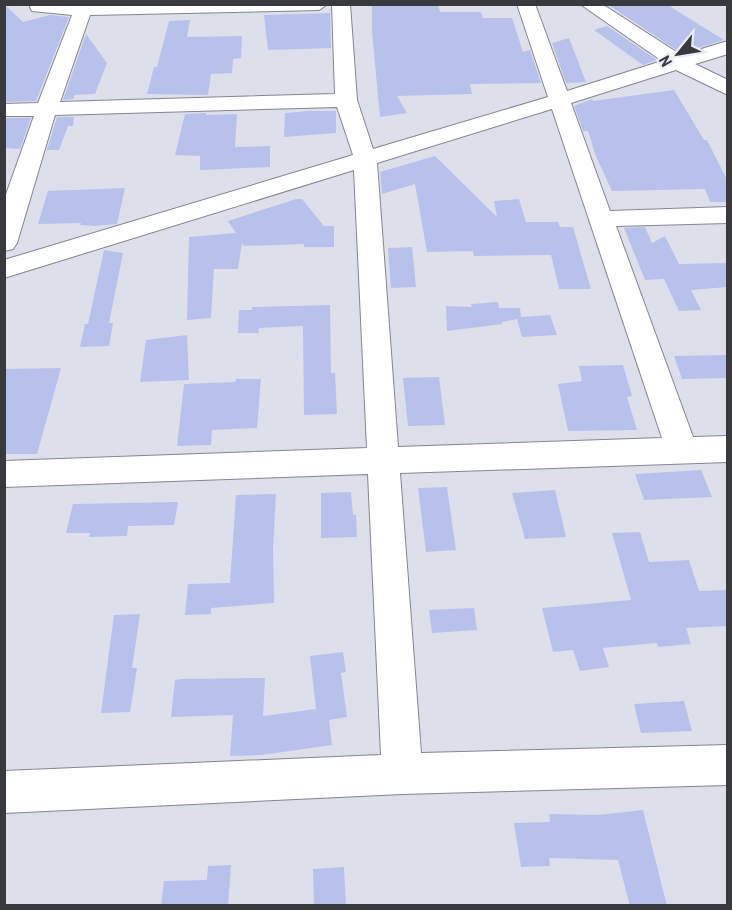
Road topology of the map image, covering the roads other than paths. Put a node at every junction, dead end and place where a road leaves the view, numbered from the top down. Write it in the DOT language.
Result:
graph roads {
  1 [pos="319,4"];
  2 [pos="341,4"];
  3 [pos="526,4"];
  4 [pos="589,4"];
  5 [pos="39,6"];
  6 [pos="84,7"];
  7 [pos="728,46"];
  8 [pos="63,58"];
  9 [pos="677,62"];
  10 [pos="728,89"];
  11 [pos="346,100"];
  12 [pos="560,100"];
  13 [pos="45,109"];
  14 [pos="4,110"];
  15 [pos="365,158"];
  16 [pos="728,215"];
  17 [pos="601,219"];
  18 [pos="4,243"];
  19 [pos="4,269"];
  20 [pos="728,449"];
  21 [pos="682,451"];
  22 [pos="384,461"];
  23 [pos="4,474"];
  24 [pos="728,765"];
  25 [pos="402,774"];
  26 [pos="4,792"];
  1 -- 6 [label="street"];
  2 -- 11 [label="street"];
  3 -- 12 [label="street"];
  4 -- 9 [label="street"];
  5 -- 6 [label="street"];
  5 -- 8 [label="street"];
  6 -- 8 [label="street"];
  7 -- 9 [label="street"];
  8 -- 13 [label="street"];
  9 -- 10 [label="street"];
  9 -- 12 [label="street"];
  11 -- 13 [label="street"];
  11 -- 15 [label="street"];
  12 -- 15 [label="street"];
  12 -- 17 [label="street"];
  13 -- 14 [label="street"];
  13 -- 18 [label="street"];
  15 -- 19 [label="street"];
  15 -- 22 [label="street"];
  16 -- 17 [label="street"];
  17 -- 21 [label="street"];
  20 -- 21 [label="street"];
  21 -- 22 [label="street"];
  22 -- 23 [label="street"];
  22 -- 25 [label="street"];
  24 -- 25 [label="street"];
  25 -- 26 [label="street"];
}
